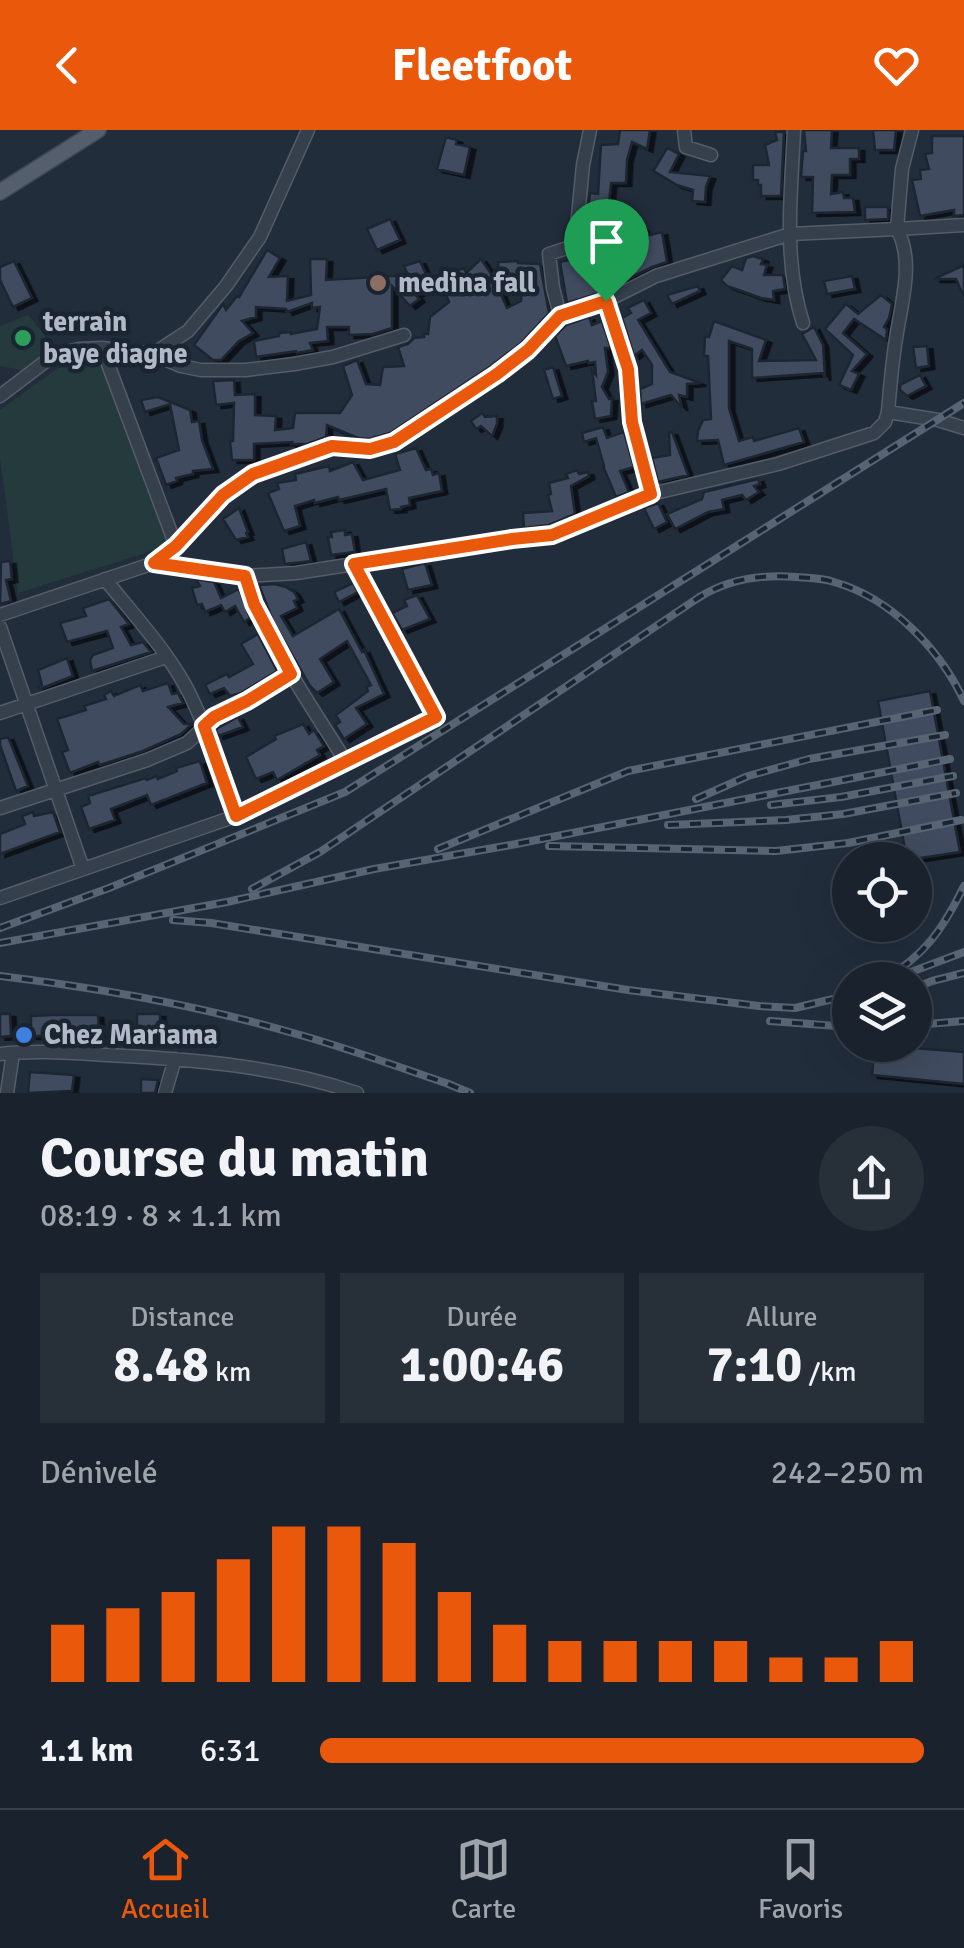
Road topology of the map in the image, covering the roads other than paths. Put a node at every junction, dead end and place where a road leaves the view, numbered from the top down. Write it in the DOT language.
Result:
graph roads {
  1 [pos="98,130"];
  2 [pos="308,130"];
  3 [pos="590,130"];
  4 [pos="684,130"];
  5 [pos="794,130"];
  6 [pos="912,130"];
  7 [pos="711,155"];
  8 [pos="0,192"];
  9 [pos="964,225"];
  10 [pos="896,228"];
  11 [pos="790,234"];
  12 [pos="606,301"];
  13 [pos="560,316"];
  14 [pos="803,323"];
  15 [pos="404,336"];
  16 [pos="102,348"];
  17 [pos="153,354"];
  18 [pos="0,396"];
  19 [pos="888,412"];
  20 [pos="964,428"];
  21 [pos="651,494"];
  22 [pos="176,546"];
  23 [pos="154,563"];
  24 [pos="354,564"];
  25 [pos="245,576"];
  26 [pos="104,579"];
  27 [pos="0,615"];
  28 [pos="0,627"];
  29 [pos="166,657"];
  30 [pos="291,674"];
  31 [pos="26,705"];
  32 [pos="0,713"];
  33 [pos="204,726"];
  34 [pos="346,762"];
  35 [pos="56,790"];
  36 [pos="0,808"];
  37 [pos="236,816"];
  38 [pos="82,870"];
  39 [pos="0,898"];
  40 [pos="7,1054"];
  41 [pos="175,1060"];
  42 [pos="318,1087"];
  43 [pos="7,1093"];
  44 [pos="166,1093"];
  45 [pos="357,1093"];
  1 -- 8 [label="main road"];
  2 -- 17 [label="street"];
  3 -- 13 [label="street"];
  4 -- 7 [label="street"];
  5 -- 11 [label="street"];
  6 -- 10 [label="street"];
  9 -- 10 [label="street"];
  10 -- 11 [label="street"];
  10 -- 19 [label="street"];
  11 -- 12 [label="street"];
  11 -- 14 [label="street"];
  12 -- 13 [label="street"];
  12 -- 21 [label="street"];
  13 -- 22 [label="street"];
  15 -- 17 [label="street"];
  16 -- 17 [label="street"];
  16 -- 18 [label="street"];
  16 -- 22 [label="street"];
  19 -- 20 [label="street"];
  19 -- 21 [label="street"];
  21 -- 24 [label="street"];
  22 -- 23 [label="street"];
  23 -- 25 [label="street"];
  23 -- 26 [label="street"];
  24 -- 25 [label="street"];
  24 -- 34 [label="street"];
  25 -- 30 [label="street"];
  26 -- 27 [label="street"];
  26 -- 29 [label="street"];
  28 -- 31 [label="street"];
  29 -- 31 [label="street"];
  29 -- 33 [label="street"];
  30 -- 33 [label="street"];
  30 -- 34 [label="street"];
  31 -- 32 [label="street"];
  31 -- 35 [label="street"];
  33 -- 35 [label="street"];
  33 -- 37 [label="street"];
  34 -- 37 [label="street"];
  35 -- 36 [label="street"];
  35 -- 38 [label="street"];
  37 -- 38 [label="street"];
  38 -- 39 [label="street"];
  40 -- 41 [label="street"];
  40 -- 43 [label="street"];
  41 -- 42 [label="street"];
  41 -- 44 [label="street"];
  42 -- 45 [label="street"];
}
